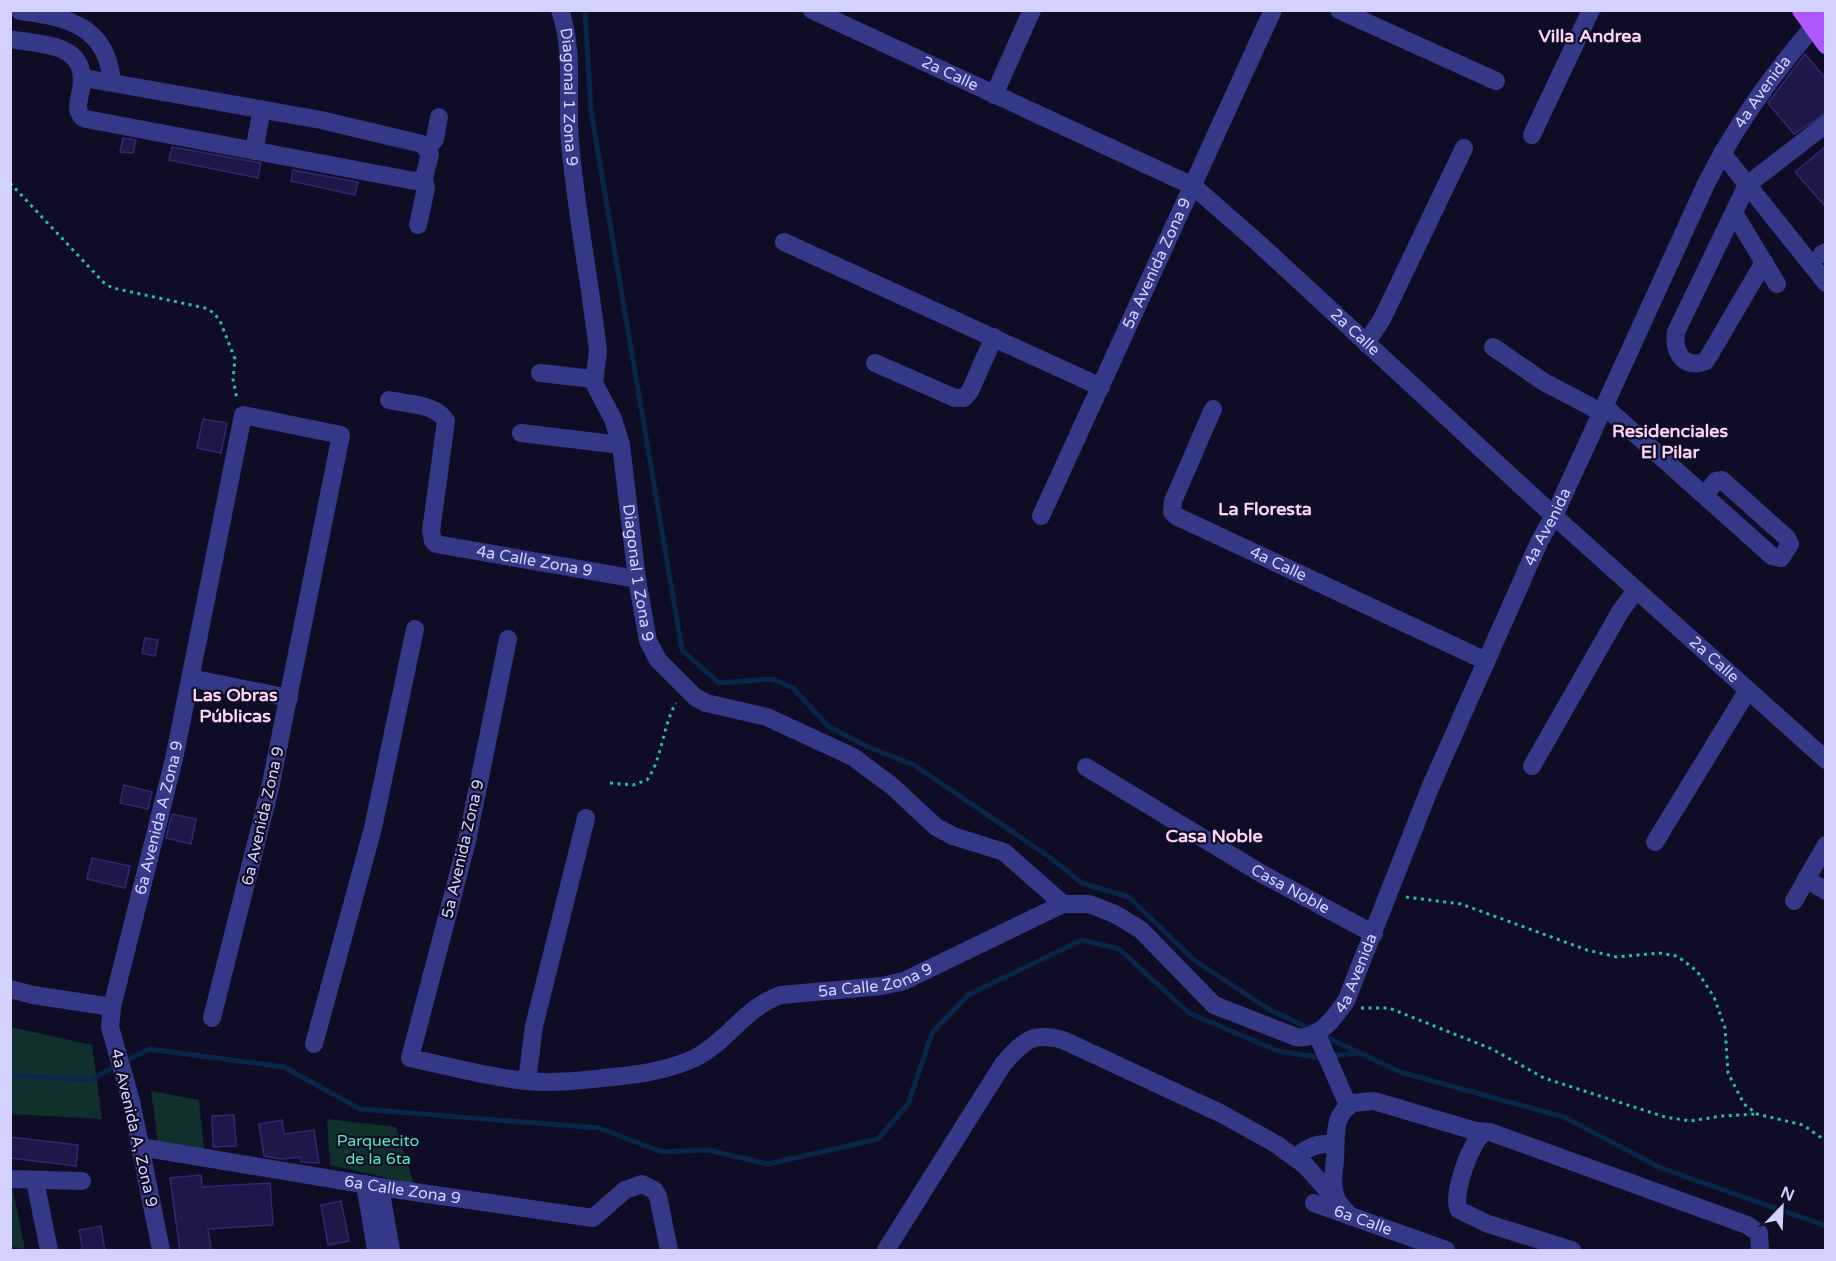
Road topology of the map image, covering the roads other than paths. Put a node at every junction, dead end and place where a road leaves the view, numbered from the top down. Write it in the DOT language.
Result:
graph roads {
  1 [pos="20,10"];
  2 [pos="560,10"];
  3 [pos="812,10"];
  4 [pos="1032,10"];
  5 [pos="1273,10"];
  6 [pos="1339,10"];
  7 [pos="1592,10"];
  8 [pos="1801,10"];
  9 [pos="1820,19"];
  10 [pos="10,25"];
  11 [pos="10,39"];
  12 [pos="1826,45"];
  13 [pos="84,78"];
  14 [pos="1496,81"];
  15 [pos="112,82"];
  16 [pos="994,95"];
  17 [pos="262,109"];
  18 [pos="439,117"];
  19 [pos="1826,124"];
  20 [pos="1532,135"];
  21 [pos="428,148"];
  22 [pos="1464,148"];
  23 [pos="254,151"];
  24 [pos="1722,153"];
  25 [pos="424,178"];
  26 [pos="1747,185"];
  27 [pos="1192,186"];
  28 [pos="1734,213"];
  29 [pos="418,225"];
  30 [pos="783,242"];
  31 [pos="1764,262"];
  32 [pos="1826,283"];
  33 [pos="1777,284"];
  34 [pos="993,337"];
  35 [pos="1366,343"];
  36 [pos="1493,347"];
  37 [pos="875,363"];
  38 [pos="540,373"];
  39 [pos="593,379"];
  40 [pos="1101,387"];
  41 [pos="389,400"];
  42 [pos="1213,409"];
  43 [pos="1603,409"];
  44 [pos="520,433"];
  45 [pos="341,435"];
  46 [pos="621,445"];
  47 [pos="1705,495"];
  48 [pos="1041,516"];
  49 [pos="1554,516"];
  50 [pos="637,579"];
  51 [pos="1636,590"];
  52 [pos="415,629"];
  53 [pos="508,639"];
  54 [pos="1486,661"];
  55 [pos="190,678"];
  56 [pos="1748,690"];
  57 [pos="289,698"];
  58 [pos="1826,760"];
  59 [pos="1532,766"];
  60 [pos="1086,767"];
  61 [pos="586,818"];
  62 [pos="1655,842"];
  63 [pos="1826,845"];
  64 [pos="1806,879"];
  65 [pos="1826,891"];
  66 [pos="1794,901"];
  67 [pos="1063,904"];
  68 [pos="1374,934"];
  69 [pos="10,989"];
  70 [pos="112,1006"];
  71 [pos="212,1018"];
  72 [pos="1322,1027"];
  73 [pos="314,1044"];
  74 [pos="410,1058"];
  75 [pos="527,1081"];
  76 [pos="1348,1105"];
  77 [pos="1485,1132"];
  78 [pos="1334,1143"];
  79 [pos="140,1147"];
  80 [pos="1295,1158"];
  81 [pos="10,1179"];
  82 [pos="35,1181"];
  83 [pos="81,1181"];
  84 [pos="372,1186"];
  85 [pos="1314,1203"];
  86 [pos="1344,1209"];
  87 [pos="49,1251"];
  88 [pos="160,1251"];
  89 [pos="376,1251"];
  90 [pos="391,1251"];
  91 [pos="669,1251"];
  92 [pos="886,1251"];
  93 [pos="1446,1251"];
  94 [pos="1572,1251"];
  95 [pos="1760,1251"];
  1 -- 10 [label="street"];
  1 -- 15 [label="street"];
  2 -- 39 [label="street, Diagonal 1 Zona 9"];
  3 -- 16 [label="street, 2a Calle"];
  4 -- 16 [label="street"];
  5 -- 27 [label="street, 5a Avenida Zona 9"];
  6 -- 14 [label="street"];
  7 -- 20 [label="street"];
  8 -- 9 [label="main road"];
  9 -- 12 [label="main road"];
  9 -- 24 [label="street, 4a Avenida"];
  11 -- 13 [label="street"];
  13 -- 15 [label="street"];
  13 -- 23 [label="street"];
  15 -- 17 [label="street"];
  16 -- 27 [label="street, 2a Calle"];
  17 -- 21 [label="street"];
  17 -- 23 [label="street"];
  18 -- 21 [label="street"];
  19 -- 26 [label="street"];
  21 -- 25 [label="street"];
  22 -- 35 [label="street"];
  23 -- 25 [label="street"];
  24 -- 26 [label="street"];
  24 -- 43 [label="street, 4a Avenida"];
  25 -- 29 [label="street"];
  26 -- 28 [label="street"];
  26 -- 32 [label="street"];
  27 -- 35 [label="street, 2a Calle"];
  27 -- 40 [label="street, 5a Avenida Zona 9"];
  28 -- 31 [label="street"];
  28 -- 31 [label="street"];
  30 -- 34 [label="street"];
  31 -- 33 [label="street"];
  34 -- 37 [label="street"];
  34 -- 40 [label="street"];
  35 -- 49 [label="street, 2a Calle"];
  36 -- 43 [label="street"];
  38 -- 39 [label="street"];
  39 -- 46 [label="street, Diagonal 1 Zona 9"];
  40 -- 48 [label="street, 5a Avenida Zona 9"];
  41 -- 50 [label="street, 4a Calle Zona 9"];
  42 -- 54 [label="street, 4a Calle"];
  43 -- 47 [label="street"];
  43 -- 49 [label="street, 4a Avenida"];
  44 -- 46 [label="street"];
  45 -- 55 [label="street, 6a Avenida A Zona 9"];
  45 -- 57 [label="street, 6a Avenida Zona 9"];
  46 -- 50 [label="street, Diagonal 1 Zona 9"];
  47 -- 47 [label="street"];
  49 -- 51 [label="street, 2a Calle"];
  49 -- 54 [label="street, 4a Avenida"];
  50 -- 67 [label="street, Diagonal 1 Zona 9"];
  51 -- 56 [label="street, 2a Calle"];
  51 -- 59 [label="street"];
  52 -- 73 [label="street"];
  53 -- 74 [label="street, 5a Avenida Zona 9"];
  54 -- 68 [label="street, 4a Avenida"];
  55 -- 57 [label="street"];
  55 -- 70 [label="street, 6a Avenida A Zona 9"];
  56 -- 58 [label="street, 2a Calle"];
  56 -- 62 [label="street"];
  57 -- 71 [label="street, 6a Avenida Zona 9"];
  60 -- 68 [label="street, Casa Noble"];
  61 -- 75 [label="street"];
  63 -- 64 [label="street"];
  64 -- 65 [label="street"];
  64 -- 66 [label="street"];
  67 -- 72 [label="street, 5a Calle Zona 9"];
  67 -- 75 [label="street, 5a Calle Zona 9"];
  68 -- 72 [label="street, 4a Avenida"];
  69 -- 70 [label="street"];
  70 -- 79 [label="street, 4a Avenida A, Zona 9"];
  72 -- 76 [label="street"];
  74 -- 75 [label="street, 5a Calle Zona 9"];
  76 -- 77 [label="street"];
  76 -- 78 [label="street"];
  77 -- 94 [label="street"];
  77 -- 95 [label="street"];
  78 -- 80 [label="street"];
  78 -- 86 [label="street"];
  79 -- 84 [label="street, 6a Calle Zona 9"];
  79 -- 88 [label="street, 4a Avenida A, Zona 9"];
  80 -- 86 [label="street"];
  80 -- 92 [label="street"];
  81 -- 82 [label="street"];
  82 -- 83 [label="street"];
  82 -- 87 [label="street"];
  84 -- 89 [label="street"];
  84 -- 90 [label="street"];
  84 -- 91 [label="street, 6a Calle Zona 9"];
  85 -- 86 [label="street, 6a Calle"];
  86 -- 93 [label="street, 6a Calle"];
}
